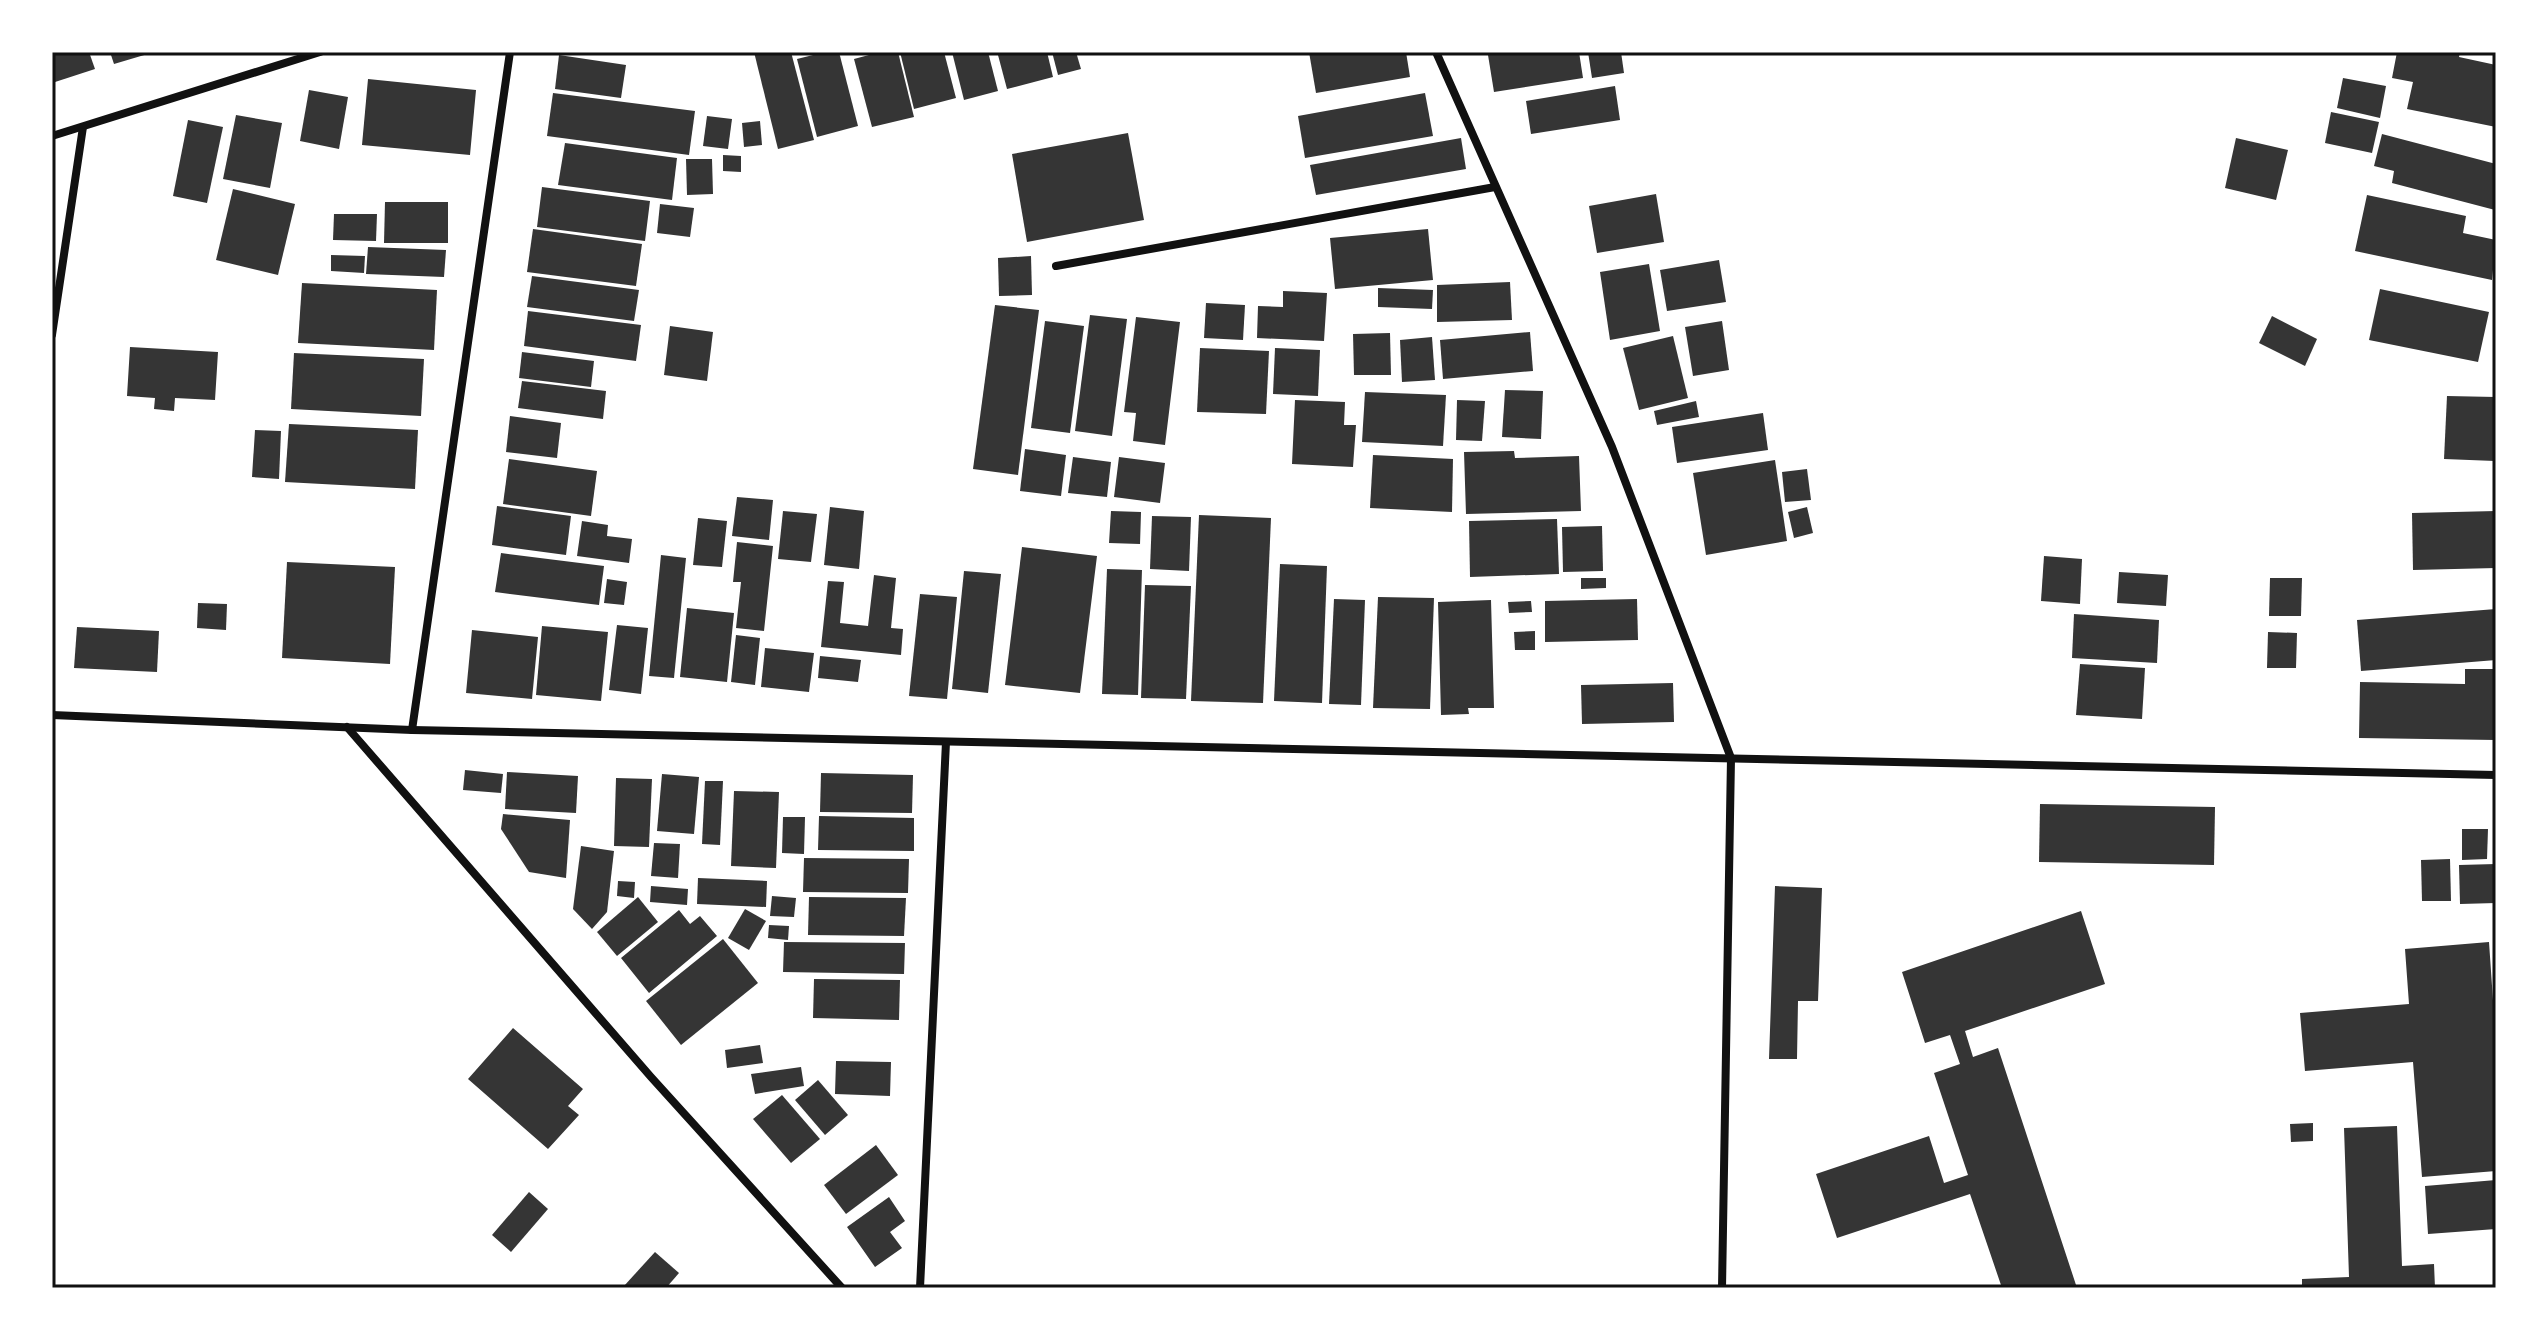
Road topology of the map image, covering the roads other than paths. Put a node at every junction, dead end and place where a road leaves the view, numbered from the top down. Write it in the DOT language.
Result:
graph roads {
  1 [pos="320,52"];
  2 [pos="510,52"];
  3 [pos="1436,52"];
  4 [pos="83,127"];
  5 [pos="52,136"];
  6 [pos="1495,187"];
  7 [pos="1056,266"];
  8 [pos="52,335"];
  9 [pos="52,715"];
  10 [pos="347,727"];
  11 [pos="412,730"];
  12 [pos="946,742"];
  13 [pos="1731,758"];
  14 [pos="2496,775"];
  15 [pos="842,1288"];
  16 [pos="920,1288"];
  17 [pos="1722,1288"];
  1 -- 4 [label="street"];
  2 -- 11 [label="street"];
  3 -- 6 [label="street"];
  4 -- 5 [label="street"];
  4 -- 8 [label="street"];
  6 -- 7 [label="street"];
  6 -- 13 [label="street"];
  9 -- 10 [label="street"];
  10 -- 11 [label="street"];
  10 -- 15 [label="street"];
  11 -- 12 [label="street"];
  12 -- 13 [label="street"];
  12 -- 16 [label="street"];
  13 -- 14 [label="street"];
  13 -- 17 [label="street"];
}
